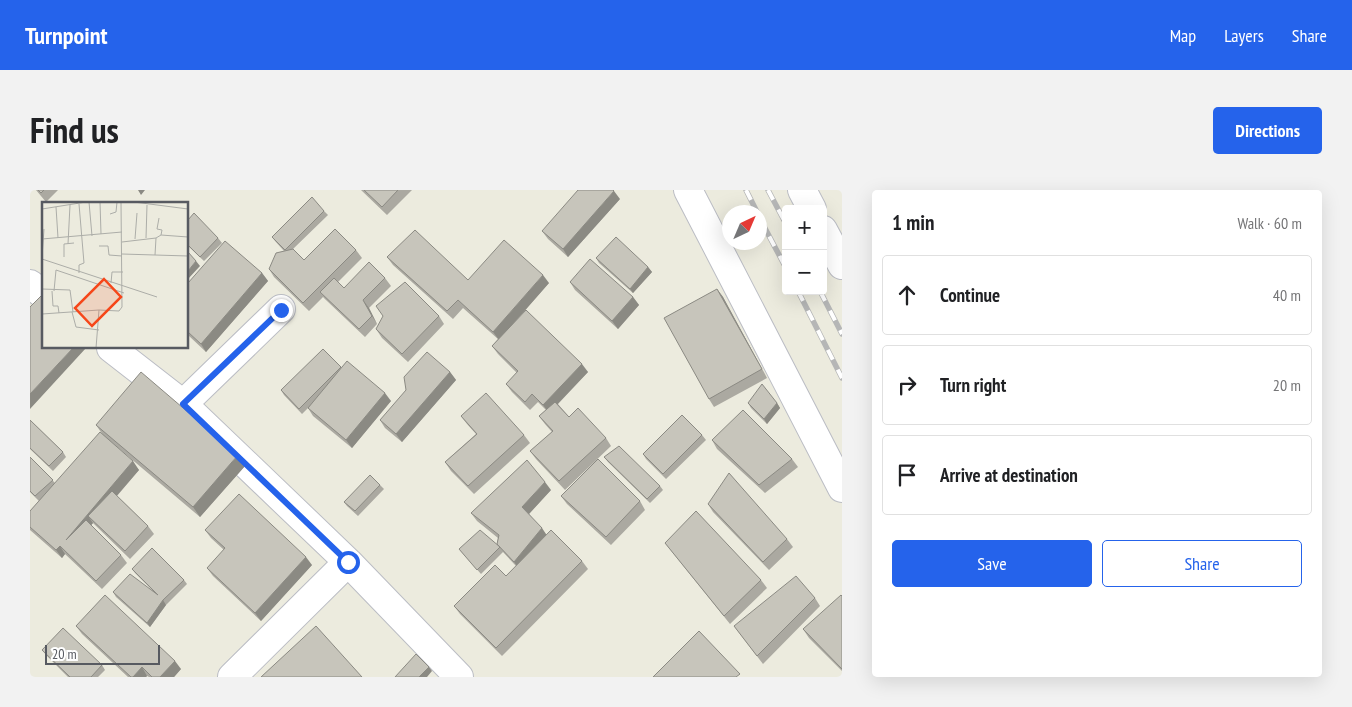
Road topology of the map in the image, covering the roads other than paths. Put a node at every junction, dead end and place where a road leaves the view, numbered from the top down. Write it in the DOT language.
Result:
graph roads {
  1 [pos="688,190"];
  2 [pos="802,190"];
  3 [pos="810,205"];
  4 [pos="827,237"];
  5 [pos="842,265"];
  6 [pos="30,284"];
  7 [pos="42,293"];
  8 [pos="281,310"];
  9 [pos="113,349"];
  10 [pos="183,404"];
  11 [pos="842,488"];
  12 [pos="348,562"];
  13 [pos="232,677"];
  14 [pos="459,677"];
  1 -- 11 [label="street"];
  2 -- 3 [label="street"];
  4 -- 5 [label="street"];
  6 -- 7 [label="street"];
  8 -- 10 [label="street"];
  9 -- 10 [label="street"];
  10 -- 12 [label="street"];
  12 -- 13 [label="street"];
  12 -- 14 [label="street"];
}
